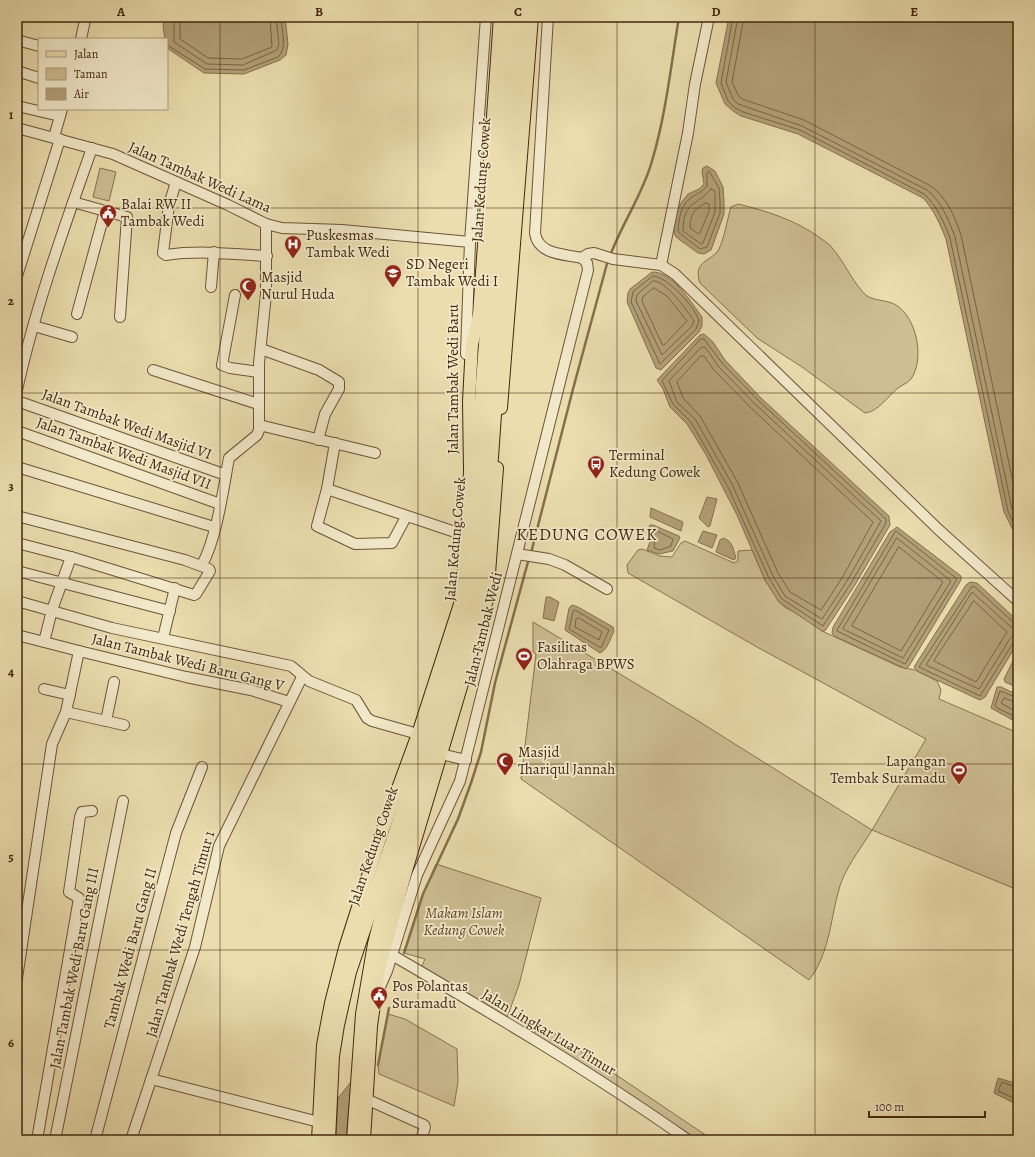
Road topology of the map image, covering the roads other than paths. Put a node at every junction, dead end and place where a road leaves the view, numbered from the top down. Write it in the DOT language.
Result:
graph roads {
  1 [pos="486,17"];
  2 [pos="500,17"];
  3 [pos="511,17"];
  4 [pos="522,17"];
  5 [pos="532,17"];
  6 [pos="548,17"];
  7 [pos="709,17"];
  8 [pos="85,20"];
  9 [pos="81,38"];
  10 [pos="17,40"];
  11 [pos="38,46"];
  12 [pos="17,71"];
  13 [pos="38,78"];
  14 [pos="17,106"];
  15 [pos="38,109"];
  16 [pos="42,110"];
  17 [pos="61,113"];
  18 [pos="17,128"];
  19 [pos="57,138"];
  20 [pos="92,148"];
  21 [pos="176,182"];
  22 [pos="73,202"];
  23 [pos="105,210"];
  24 [pos="266,224"];
  25 [pos="470,242"];
  26 [pos="214,252"];
  27 [pos="266,256"];
  28 [pos="582,258"];
  29 [pos="661,265"];
  30 [pos="17,276"];
  31 [pos="210,287"];
  32 [pos="235,295"];
  33 [pos="77,314"];
  34 [pos="120,317"];
  35 [pos="34,326"];
  36 [pos="72,337"];
  37 [pos="261,349"];
  38 [pos="153,370"];
  39 [pos="259,372"];
  40 [pos="17,390"];
  41 [pos="17,401"];
  42 [pos="469,402"];
  43 [pos="258,404"];
  44 [pos="259,425"];
  45 [pos="17,431"];
  46 [pos="318,440"];
  47 [pos="335,443"];
  48 [pos="375,453"];
  49 [pos="17,467"];
  50 [pos="226,475"];
  51 [pos="327,489"];
  52 [pos="220,504"];
  53 [pos="17,516"];
  54 [pos="406,517"];
  55 [pos="214,527"];
  56 [pos="467,536"];
  57 [pos="17,544"];
  58 [pos="521,555"];
  59 [pos="71,557"];
  60 [pos="202,565"];
  61 [pos="17,571"];
  62 [pos="62,584"];
  63 [pos="175,588"];
  64 [pos="607,589"];
  65 [pos="17,601"];
  66 [pos="1018,601"];
  67 [pos="52,610"];
  68 [pos="170,611"];
  69 [pos="17,635"];
  70 [pos="163,638"];
  71 [pos="44,642"];
  72 [pos="79,651"];
  73 [pos="302,676"];
  74 [pos="114,682"];
  75 [pos="44,689"];
  76 [pos="70,695"];
  77 [pos="289,702"];
  78 [pos="66,712"];
  79 [pos="106,721"];
  80 [pos="124,724"];
  81 [pos="418,734"];
  82 [pos="441,754"];
  83 [pos="466,760"];
  84 [pos="202,767"];
  85 [pos="123,801"];
  86 [pos="92,811"];
  87 [pos="411,873"];
  88 [pos="366,882"];
  89 [pos="373,898"];
  90 [pos="20,928"];
  91 [pos="392,956"];
  92 [pos="17,978"];
  93 [pos="374,1000"];
  94 [pos="364,1075"];
  95 [pos="151,1079"];
  96 [pos="361,1095"];
  97 [pos="320,1122"];
  98 [pos="37,1140"];
  99 [pos="55,1140"];
  100 [pos="95,1140"];
  101 [pos="131,1140"];
  102 [pos="318,1140"];
  103 [pos="328,1140"];
  104 [pos="354,1140"];
  105 [pos="364,1140"];
  106 [pos="421,1140"];
  107 [pos="688,1140"];
  1 -- 25 [label="street, Jalan Tambak Wedi Baru"];
  2 -- 42 [label="main road"];
  3 -- 89 [label="highway, Jalan Kedung Cowek"];
  4 -- 94 [label="highway, Jalan Kedung Cowek"];
  5 -- 82 [label="main road, Jalan Kedung Cowek"];
  6 -- 28 [label="street"];
  7 -- 29 [label="street"];
  8 -- 9 [label="street"];
  10 -- 11 [label="street"];
  12 -- 13 [label="street"];
  14 -- 15 [label="street"];
  16 -- 17 [label="street"];
  17 -- 19 [label="street"];
  18 -- 19 [label="street, Jalan Tambak Wedi Lama"];
  19 -- 20 [label="street, Jalan Tambak Wedi Lama"];
  19 -- 30 [label="street"];
  20 -- 21 [label="street, Jalan Tambak Wedi Lama"];
  20 -- 22 [label="street"];
  21 -- 24 [label="street, Jalan Tambak Wedi Lama"];
  21 -- 26 [label="street"];
  22 -- 23 [label="street"];
  22 -- 35 [label="street"];
  23 -- 33 [label="street"];
  23 -- 34 [label="street"];
  24 -- 25 [label="street, Jalan Tambak Wedi Lama"];
  24 -- 27 [label="street"];
  25 -- 42 [label="street, Jalan Tambak Wedi Baru"];
  26 -- 27 [label="street"];
  26 -- 31 [label="street"];
  27 -- 37 [label="street"];
  28 -- 29 [label="street"];
  28 -- 58 [label="street, Jalan Tambak Wedi"];
  29 -- 66 [label="street"];
  32 -- 39 [label="street"];
  35 -- 36 [label="street"];
  35 -- 40 [label="street"];
  37 -- 39 [label="street"];
  37 -- 46 [label="street"];
  38 -- 43 [label="street"];
  39 -- 43 [label="street"];
  41 -- 50 [label="street, Jalan Tambak Wedi Masjid VI"];
  42 -- 56 [label="main road, Jalan Tambak Wedi Baru"];
  43 -- 44 [label="street"];
  44 -- 46 [label="street"];
  44 -- 50 [label="street"];
  45 -- 52 [label="street, Jalan Tambak Wedi Masjid VII"];
  46 -- 47 [label="street"];
  47 -- 48 [label="street"];
  47 -- 51 [label="street"];
  49 -- 55 [label="street"];
  50 -- 52 [label="street"];
  51 -- 54 [label="street"];
  51 -- 54 [label="street"];
  52 -- 55 [label="street"];
  53 -- 60 [label="street"];
  54 -- 56 [label="street"];
  55 -- 60 [label="street"];
  56 -- 81 [label="main road, Jalan Tambak Wedi Baru"];
  57 -- 59 [label="street"];
  58 -- 64 [label="street"];
  58 -- 83 [label="street, Jalan Tambak Wedi"];
  59 -- 62 [label="street"];
  59 -- 63 [label="street"];
  60 -- 63 [label="street"];
  61 -- 62 [label="street"];
  62 -- 67 [label="street"];
  62 -- 68 [label="street"];
  63 -- 68 [label="street"];
  65 -- 67 [label="street"];
  67 -- 70 [label="street"];
  67 -- 71 [label="street"];
  68 -- 70 [label="street"];
  69 -- 71 [label="street"];
  70 -- 73 [label="street"];
  71 -- 72 [label="street"];
  72 -- 76 [label="street, Jalan Tambak Wedi Baru Gang V"];
  72 -- 77 [label="street, Jalan Tambak Wedi Baru Gang V"];
  73 -- 77 [label="street, Jalan Tambak Wedi Tengah Timur 1"];
  73 -- 81 [label="street"];
  74 -- 79 [label="street"];
  75 -- 76 [label="street"];
  76 -- 78 [label="street, Jalan Tambak Wedi Baru Gang V"];
  77 -- 95 [label="street, Jalan Tambak Wedi Tengah Timur 1"];
  78 -- 79 [label="street"];
  78 -- 90 [label="street, Jalan Tambak Wedi Baru Gang V"];
  79 -- 80 [label="street"];
  81 -- 88 [label="main road, Jalan Kedung Cowek"];
  82 -- 83 [label="street"];
  82 -- 87 [label="main road, Jalan Kedung Cowek"];
  83 -- 87 [label="street, Jalan Tambak Wedi"];
  84 -- 100 [label="street, Tambak Wedi Baru Gang II"];
  85 -- 99 [label="street, Jalan Tambak Wedi Baru Gang III"];
  86 -- 98 [label="street"];
  87 -- 91 [label="street, Jalan Tambak Wedi"];
  87 -- 93 [label="main road, Jalan Kedung Cowek"];
  88 -- 89 [label="highway"];
  88 -- 97 [label="main road, Jalan Kedung Cowek"];
  89 -- 103 [label="highway, Jalan Kedung Cowek"];
  90 -- 92 [label="street, Jalan Tambak Wedi Baru Gang V"];
  91 -- 93 [label="street, Jalan Tambak Wedi"];
  91 -- 107 [label="street, Jalan Lingkar Luar Timur"];
  93 -- 94 [label="main road, Jalan Kedung Cowek"];
  94 -- 96 [label="highway, Jalan Kedung Cowek"];
  95 -- 97 [label="street"];
  95 -- 101 [label="street, Jalan Tambak Wedi Tengah Timur 1"];
  96 -- 104 [label="highway, Jalan Kedung Cowek"];
  96 -- 105 [label="main road, Jalan Kedung Cowek"];
  96 -- 106 [label="street"];
  97 -- 102 [label="main road, Jalan Kedung Cowek"];
}
